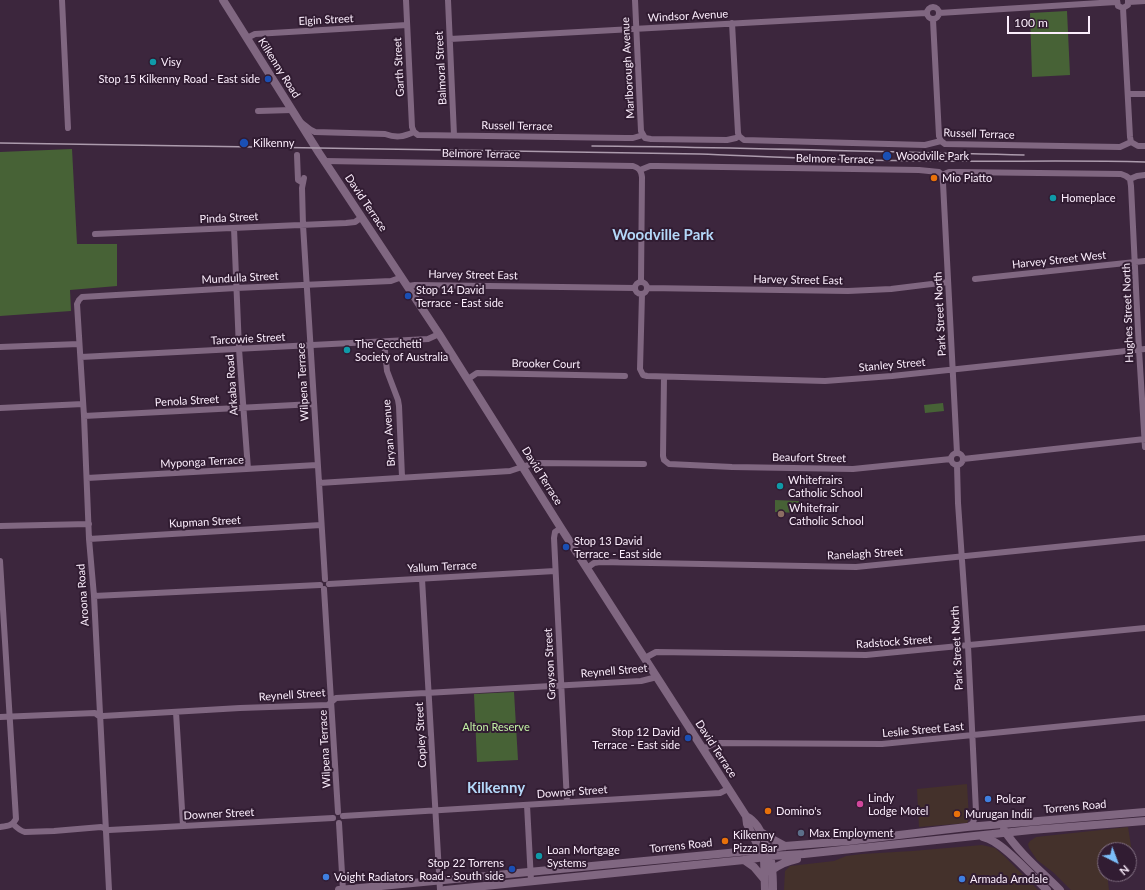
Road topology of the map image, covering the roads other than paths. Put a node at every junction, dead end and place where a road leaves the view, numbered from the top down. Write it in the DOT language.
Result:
graph roads {
  1 [pos="62,0"];
  2 [pos="223,0"];
  3 [pos="406,0"];
  4 [pos="448,0"];
  5 [pos="635,0"];
  6 [pos="932,0"];
  7 [pos="1116,1"];
  8 [pos="1129,1"];
  9 [pos="1145,1"];
  10 [pos="932,7"];
  11 [pos="1123,8"];
  12 [pos="926,13"];
  13 [pos="939,13"];
  14 [pos="933,20"];
  15 [pos="732,23"];
  16 [pos="407,25"];
  17 [pos="636,28"];
  18 [pos="247,38"];
  19 [pos="450,39"];
  20 [pos="1128,94"];
  21 [pos="1145,94"];
  22 [pos="292,110"];
  23 [pos="258,111"];
  24 [pos="298,119"];
  25 [pos="68,128"];
  26 [pos="414,132"];
  27 [pos="454,135"];
  28 [pos="643,135"];
  29 [pos="738,135"];
  30 [pos="941,141"];
  31 [pos="1131,142"];
  32 [pos="1145,146"];
  33 [pos="316,148"];
  34 [pos="297,155"];
  35 [pos="324,161"];
  36 [pos="639,169"];
  37 [pos="942,175"];
  38 [pos="1145,175"];
  39 [pos="1130,179"];
  40 [pos="362,217"];
  41 [pos="303,225"];
  42 [pos="234,228"];
  43 [pos="95,234"];
  44 [pos="1145,261"];
  45 [pos="1135,262"];
  46 [pos="402,277"];
  47 [pos="974,279"];
  48 [pos="641,281"];
  49 [pos="948,282"];
  50 [pos="307,284"];
  51 [pos="408,286"];
  52 [pos="236,288"];
  53 [pos="635,288"];
  54 [pos="648,288"];
  55 [pos="642,294"];
  56 [pos="79,300"];
  57 [pos="439,334"];
  58 [pos="384,342"];
  59 [pos="80,344"];
  60 [pos="310,346"];
  61 [pos="0,347"];
  62 [pos="239,349"];
  63 [pos="1142,350"];
  64 [pos="81,357"];
  65 [pos="952,370"];
  66 [pos="625,376"];
  67 [pos="664,377"];
  68 [pos="468,379"];
  69 [pos="84,404"];
  70 [pos="314,404"];
  71 [pos="0,408"];
  72 [pos="244,408"];
  73 [pos="84,416"];
  74 [pos="1145,439"];
  75 [pos="1145,447"];
  76 [pos="957,452"];
  77 [pos="950,459"];
  78 [pos="963,459"];
  79 [pos="644,464"];
  80 [pos="318,465"];
  81 [pos="957,465"];
  82 [pos="523,466"];
  83 [pos="248,469"];
  84 [pos="402,477"];
  85 [pos="87,478"];
  86 [pos="319,483"];
  87 [pos="89,524"];
  88 [pos="321,525"];
  89 [pos="0,526"];
  90 [pos="561,528"];
  91 [pos="89,538"];
  92 [pos="1145,538"];
  93 [pos="962,557"];
  94 [pos="0,561"];
  95 [pos="587,568"];
  96 [pos="555,571"];
  97 [pos="422,579"];
  98 [pos="327,581"];
  99 [pos="322,587"];
  100 [pos="94,596"];
  101 [pos="1145,628"];
  102 [pos="968,646"];
  103 [pos="645,658"];
  104 [pos="657,677"];
  105 [pos="561,686"];
  106 [pos="428,693"];
  107 [pos="332,702"];
  108 [pos="176,712"];
  109 [pos="10,716"];
  110 [pos="99,716"];
  111 [pos="0,717"];
  112 [pos="1145,718"];
  113 [pos="972,736"];
  114 [pos="703,749"];
  115 [pos="728,789"];
  116 [pos="567,802"];
  117 [pos="527,805"];
  118 [pos="435,811"];
  119 [pos="1145,812"];
  120 [pos="341,814"];
  121 [pos="746,816"];
  122 [pos="334,818"];
  123 [pos="1145,821"];
  124 [pos="339,822"];
  125 [pos="13,824"];
  126 [pos="183,826"];
  127 [pos="0,827"];
  128 [pos="967,827"];
  129 [pos="105,829"];
  130 [pos="1001,829"];
  131 [pos="1031,830"];
  132 [pos="761,831"];
  133 [pos="976,836"];
  134 [pos="785,846"];
  135 [pos="1021,851"];
  136 [pos="766,853"];
  137 [pos="804,854"];
  138 [pos="744,860"];
  139 [pos="604,865"];
  140 [pos="772,870"];
  141 [pos="530,871"];
  142 [pos="502,874"];
  143 [pos="605,874"];
  144 [pos="764,879"];
  145 [pos="439,880"];
  146 [pos="531,881"];
  147 [pos="503,887"];
  148 [pos="1046,889"];
  149 [pos="109,890"];
  150 [pos="339,890"];
  151 [pos="343,890"];
  152 [pos="440,890"];
  153 [pos="445,890"];
  154 [pos="765,890"];
  155 [pos="773,890"];
  156 [pos="1060,890"];
  1 -- 25 [label="street"];
  2 -- 18 [label="main road, Kilkenny Road"];
  3 -- 16 [label="street, Garth Street"];
  4 -- 19 [label="street, Balmoral Street"];
  5 -- 17 [label="street, Marlborough Avenue"];
  6 -- 10 [label="street"];
  7 -- 11 [label="street"];
  7 -- 13 [label="street"];
  8 -- 9 [label="street"];
  8 -- 11 [label="street"];
  10 -- 12 [label="street"];
  10 -- 13 [label="street"];
  11 -- 20 [label="street"];
  12 -- 14 [label="street"];
  12 -- 15 [label="street, Windsor Avenue"];
  13 -- 14 [label="street"];
  14 -- 30 [label="street"];
  15 -- 17 [label="street, Windsor Avenue"];
  15 -- 29 [label="street"];
  16 -- 18 [label="street, Elgin Street"];
  16 -- 26 [label="street, Garth Street"];
  17 -- 19 [label="street, Windsor Avenue"];
  17 -- 28 [label="street, Marlborough Avenue"];
  18 -- 22 [label="main road, Kilkenny Road"];
  19 -- 27 [label="street, Balmoral Street"];
  20 -- 21 [label="street"];
  20 -- 31 [label="street"];
  22 -- 23 [label="street"];
  22 -- 24 [label="main road, Kilkenny Road"];
  24 -- 26 [label="street, Russell Terrace"];
  24 -- 33 [label="main road, Kilkenny Road"];
  26 -- 27 [label="street, Russell Terrace"];
  27 -- 28 [label="street, Russell Terrace"];
  28 -- 29 [label="street, Russell Terrace"];
  29 -- 30 [label="street, Russell Terrace"];
  30 -- 31 [label="street, Russell Terrace"];
  31 -- 32 [label="street"];
  33 -- 35 [label="main road, David Terrace"];
  34 -- 41 [label="street, Wilpena Terrace"];
  35 -- 36 [label="street, Belmore Terrace"];
  35 -- 40 [label="main road, David Terrace"];
  36 -- 37 [label="street, Belmore Terrace"];
  36 -- 48 [label="street"];
  37 -- 39 [label="street, Belmore Terrace"];
  37 -- 49 [label="street, Park Street North"];
  38 -- 39 [label="street"];
  39 -- 45 [label="street, Hughes Street North"];
  40 -- 41 [label="street, Pinda Street"];
  40 -- 46 [label="main road, David Terrace"];
  41 -- 42 [label="street, Pinda Street"];
  41 -- 50 [label="street, Wilpena Terrace"];
  42 -- 43 [label="street, Pinda Street"];
  42 -- 52 [label="street, Arkaba Road"];
  44 -- 45 [label="street, Harvey Street West"];
  45 -- 47 [label="street, Harvey Street West"];
  45 -- 63 [label="street, Hughes Street North"];
  46 -- 50 [label="street, Mundulla Street"];
  46 -- 51 [label="main road, David Terrace"];
  48 -- 53 [label="street"];
  48 -- 54 [label="street"];
  49 -- 54 [label="street, Harvey Street East"];
  49 -- 65 [label="street, Park Street North"];
  50 -- 52 [label="street, Mundulla Street"];
  50 -- 60 [label="street, Wilpena Terrace"];
  51 -- 53 [label="street, Harvey Street East"];
  51 -- 57 [label="main road, David Terrace"];
  52 -- 56 [label="street, Mundulla Street"];
  52 -- 62 [label="street, Arkaba Road"];
  53 -- 55 [label="street"];
  54 -- 55 [label="street"];
  55 -- 67 [label="street, Stanley Street"];
  56 -- 59 [label="street, Aroona Road"];
  57 -- 58 [label="street, Tarcowie Street"];
  57 -- 68 [label="main road, David Terrace"];
  58 -- 60 [label="street, Tarcowie Street"];
  58 -- 84 [label="street, Bryan Avenue"];
  59 -- 61 [label="street"];
  59 -- 64 [label="street, Aroona Road"];
  60 -- 62 [label="street, Tarcowie Street"];
  60 -- 70 [label="street, Wilpena Terrace"];
  62 -- 64 [label="street, Tarcowie Street"];
  62 -- 72 [label="street, Arkaba Road"];
  63 -- 65 [label="street, Stanley Street"];
  63 -- 74 [label="street, Hughes Street North"];
  64 -- 69 [label="street, Aroona Road"];
  65 -- 67 [label="street, Stanley Street"];
  65 -- 76 [label="street, Park Street North"];
  66 -- 68 [label="street, Brooker Court"];
  67 -- 77 [label="street, Beaufort Street"];
  68 -- 82 [label="main road, David Terrace"];
  69 -- 71 [label="street"];
  69 -- 73 [label="street, Aroona Road"];
  70 -- 72 [label="street, Penola Street"];
  70 -- 80 [label="street, Wilpena Terrace"];
  72 -- 73 [label="street, Penola Street"];
  72 -- 83 [label="street, Arkaba Road"];
  73 -- 85 [label="street, Aroona Road"];
  74 -- 75 [label="street, Hughes Street North"];
  74 -- 78 [label="street"];
  76 -- 77 [label="street"];
  76 -- 78 [label="street"];
  77 -- 81 [label="street"];
  78 -- 81 [label="street"];
  79 -- 82 [label="street"];
  80 -- 83 [label="street, Myponga Terrace"];
  80 -- 86 [label="street, Wilpena Terrace"];
  81 -- 93 [label="street, Park Street North"];
  82 -- 84 [label="street"];
  82 -- 90 [label="main road, David Terrace"];
  83 -- 85 [label="street, Myponga Terrace"];
  84 -- 86 [label="street"];
  85 -- 87 [label="street, Aroona Road"];
  86 -- 88 [label="street, Wilpena Terrace"];
  87 -- 89 [label="street"];
  87 -- 91 [label="street, Aroona Road"];
  88 -- 91 [label="street, Kupman Street"];
  88 -- 98 [label="street, Wilpena Terrace"];
  90 -- 95 [label="main road, David Terrace"];
  90 -- 96 [label="street, Grayson Street"];
  91 -- 100 [label="street, Aroona Road"];
  92 -- 93 [label="street, Ranelagh Street"];
  93 -- 95 [label="street, Ranelagh Street"];
  93 -- 102 [label="street, Park Street North"];
  94 -- 109 [label="street"];
  95 -- 103 [label="main road, David Terrace"];
  96 -- 97 [label="street, Yallum Terrace"];
  96 -- 105 [label="street, Grayson Street"];
  97 -- 98 [label="street, Yallum Terrace"];
  97 -- 106 [label="street, Copley Street"];
  98 -- 99 [label="street"];
  99 -- 100 [label="street"];
  99 -- 107 [label="street, Wilpena Terrace"];
  100 -- 110 [label="street, Aroona Road"];
  101 -- 102 [label="street, Radstock Street"];
  102 -- 103 [label="street, Radstock Street"];
  102 -- 113 [label="street, Park Street North"];
  103 -- 104 [label="main road, David Terrace"];
  104 -- 105 [label="street, Reynell Street"];
  104 -- 114 [label="main road, David Terrace"];
  105 -- 106 [label="street, Reynell Street"];
  105 -- 116 [label="street, Grayson Street"];
  106 -- 107 [label="street, Reynell Street"];
  106 -- 118 [label="street, Copley Street"];
  107 -- 108 [label="street, Reynell Street"];
  107 -- 120 [label="street, Wilpena Terrace"];
  108 -- 110 [label="street, Reynell Street"];
  108 -- 126 [label="street"];
  109 -- 110 [label="street, Reynell Street"];
  109 -- 111 [label="street, Reynell Street"];
  109 -- 125 [label="street"];
  110 -- 129 [label="street, Aroona Road"];
  112 -- 113 [label="street, Leslie Street East"];
  113 -- 114 [label="street, Leslie Street East"];
  113 -- 128 [label="street, Park Street North"];
  114 -- 115 [label="main road, David Terrace"];
  115 -- 116 [label="street, Downer Street"];
  115 -- 121 [label="main road, David Terrace"];
  116 -- 117 [label="street, Downer Street"];
  117 -- 118 [label="street, Downer Street"];
  117 -- 141 [label="street"];
  118 -- 120 [label="street, Downer Street"];
  118 -- 145 [label="street, Copley Street"];
  119 -- 130 [label="main road, Torrens Road"];
  120 -- 122 [label="street"];
  120 -- 124 [label="street"];
  121 -- 132 [label="main road, David Terrace"];
  121 -- 136 [label="main road, David Terrace"];
  122 -- 124 [label="street"];
  122 -- 126 [label="street, Downer Street"];
  123 -- 131 [label="main road, Torrens Road"];
  124 -- 151 [label="street"];
  125 -- 127 [label="street"];
  125 -- 129 [label="street, Downer Street"];
  126 -- 129 [label="street, Downer Street"];
  128 -- 130 [label="main road, Torrens Road"];
  128 -- 134 [label="main road, Torrens Road"];
  129 -- 149 [label="street, Aroona Road"];
  130 -- 131 [label="main road, Torrens Road"];
  130 -- 133 [label="main road, Torrens Road"];
  130 -- 135 [label="main road"];
  130 -- 148 [label="main road"];
  131 -- 135 [label="main road"];
  132 -- 134 [label="main road"];
  132 -- 136 [label="main road, David Terrace"];
  133 -- 137 [label="main road, Torrens Road"];
  133 -- 148 [label="main road"];
  134 -- 136 [label="main road, Torrens Road"];
  135 -- 156 [label="main road"];
  136 -- 137 [label="main road, Torrens Road"];
  136 -- 138 [label="main road, Torrens Road"];
  136 -- 139 [label="main road, Torrens Road"];
  136 -- 140 [label="main road"];
  136 -- 144 [label="main road"];
  137 -- 140 [label="main road"];
  138 -- 143 [label="main road, Torrens Road"];
  138 -- 144 [label="main road"];
  139 -- 141 [label="main road, Torrens Road"];
  139 -- 143 [label="main road"];
  140 -- 155 [label="main road"];
  141 -- 142 [label="main road, Torrens Road"];
  141 -- 146 [label="street"];
  142 -- 145 [label="main road, Torrens Road"];
  142 -- 147 [label="street"];
  143 -- 146 [label="main road, Torrens Road"];
  144 -- 154 [label="main road"];
  145 -- 151 [label="main road, Torrens Road"];
  145 -- 152 [label="street, Copley Street"];
  146 -- 147 [label="main road, Torrens Road"];
  147 -- 153 [label="main road, Torrens Road"];
  150 -- 151 [label="main road, Torrens Road"];
}
